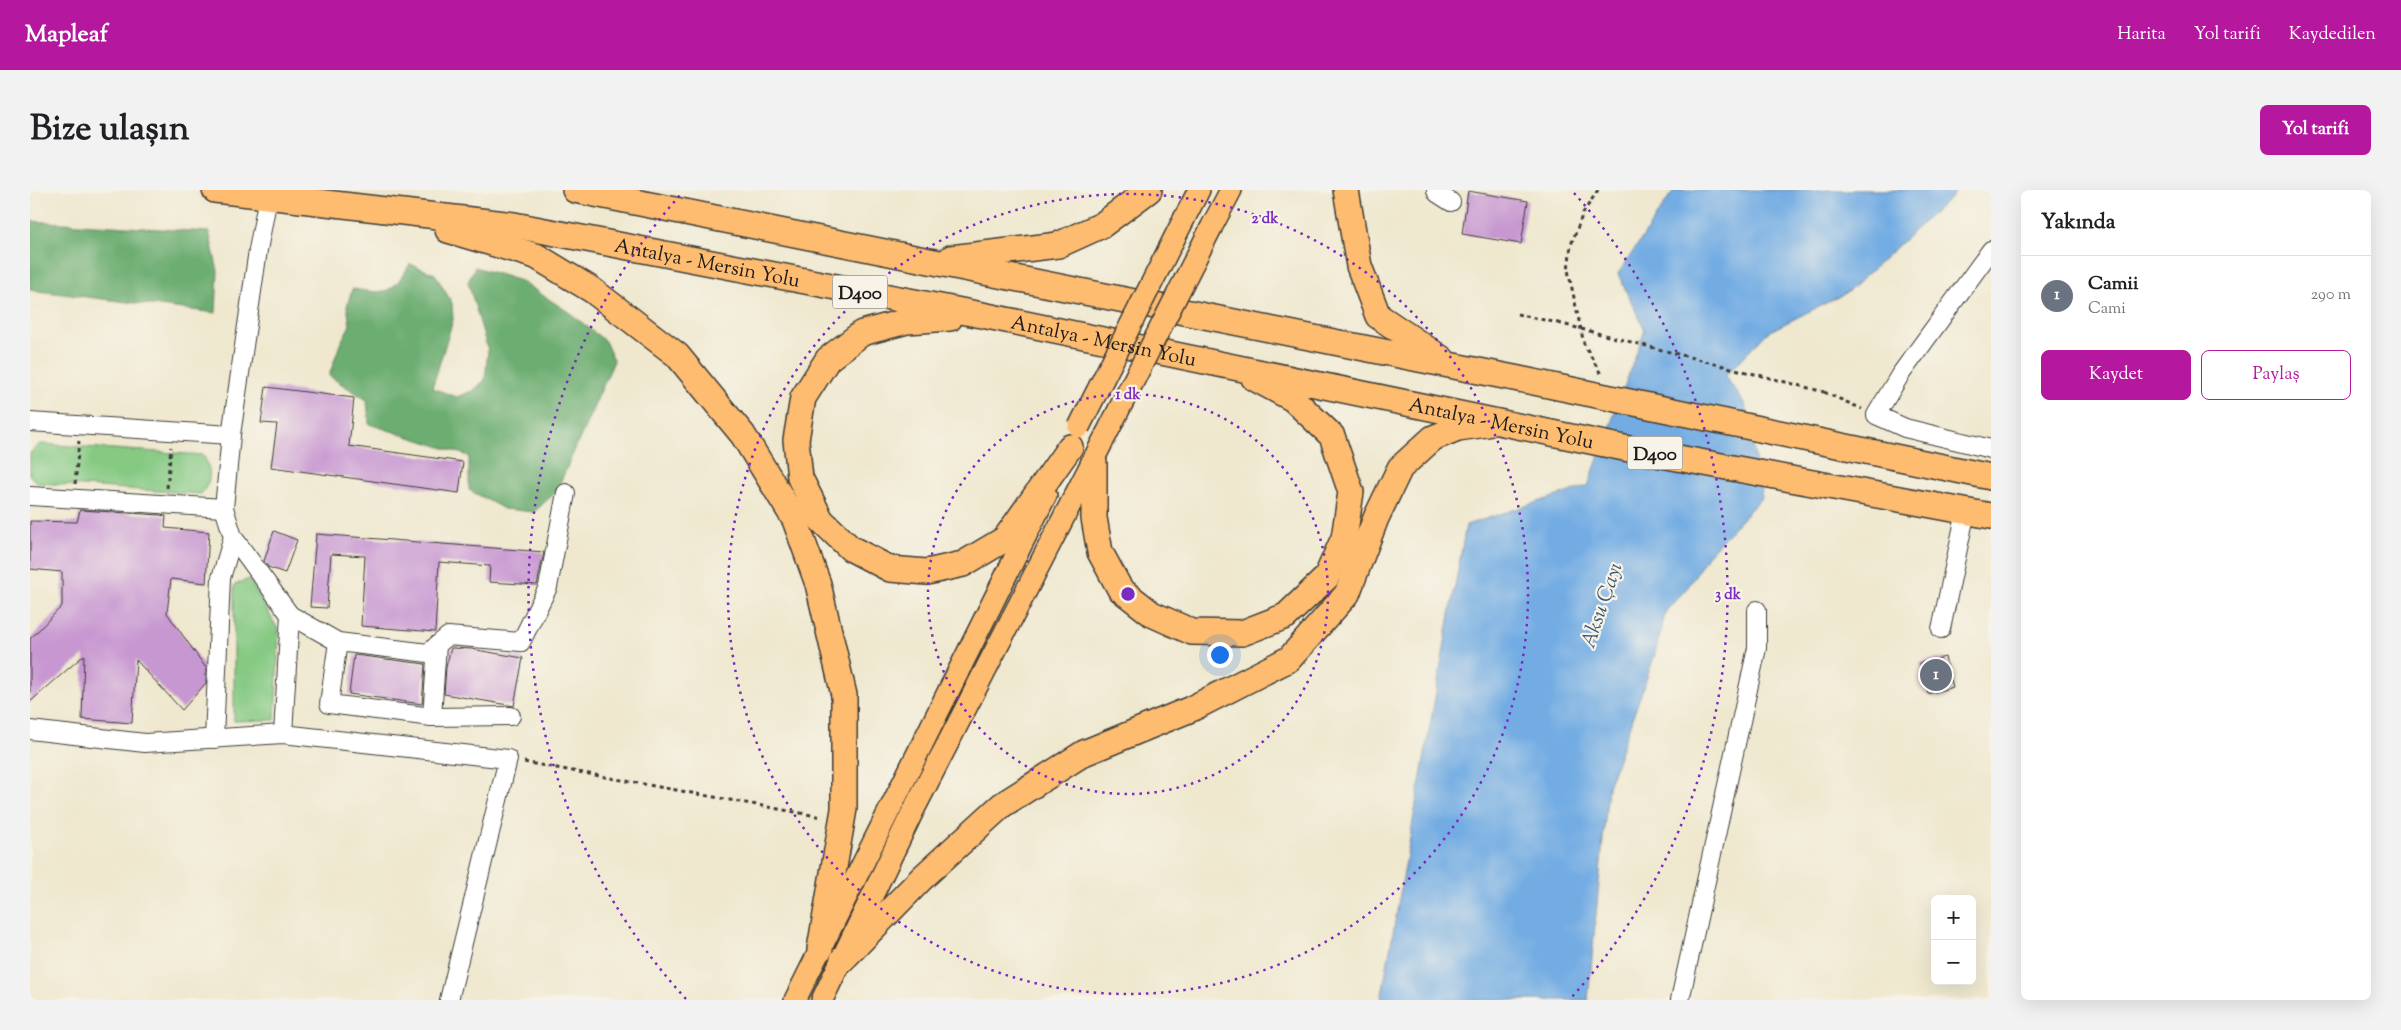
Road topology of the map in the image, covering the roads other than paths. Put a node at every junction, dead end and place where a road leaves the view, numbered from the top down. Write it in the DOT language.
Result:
graph roads {
  1 [pos="214,190"];
  2 [pos="574,190"];
  3 [pos="1149,190"];
  4 [pos="1199,190"];
  5 [pos="1231,190"];
  6 [pos="1346,190"];
  7 [pos="1436,190"];
  8 [pos="268,197"];
  9 [pos="1451,202"];
  10 [pos="366,207"];
  11 [pos="1991,250"];
  12 [pos="927,261"];
  13 [pos="987,316"];
  14 [pos="1230,365"];
  15 [pos="1453,366"];
  16 [pos="30,422"];
  17 [pos="1502,422"];
  18 [pos="231,434"];
  19 [pos="1074,437"];
  20 [pos="1991,449"];
  21 [pos="1094,462"];
  22 [pos="1991,477"];
  23 [pos="566,493"];
  24 [pos="30,496"];
  25 [pos="224,508"];
  26 [pos="1966,511"];
  27 [pos="1991,516"];
  28 [pos="234,537"];
  29 [pos="1757,610"];
  30 [pos="290,615"];
  31 [pos="1941,630"];
  32 [pos="338,642"];
  33 [pos="437,645"];
  34 [pos="511,716"];
  35 [pos="432,717"];
  36 [pos="30,730"];
  37 [pos="283,734"];
  38 [pos="214,739"];
  39 [pos="820,949"];
  40 [pos="843,959"];
  41 [pos="449,1000"];
  42 [pos="795,1000"];
  43 [pos="822,1000"];
  44 [pos="1680,1000"];
  1 -- 8 [label="highway, Antalya - Mersin Yolu / D400"];
  2 -- 12 [label="highway, D400"];
  3 -- 12 [label="highway"];
  4 -- 19 [label="main road, bridge"];
  5 -- 21 [label="main road, bridge"];
  6 -- 15 [label="highway"];
  7 -- 9 [label="street"];
  8 -- 10 [label="highway, Antalya - Mersin Yolu / D400"];
  8 -- 18 [label="street"];
  10 -- 13 [label="highway, Antalya - Mersin Yolu / D400"];
  10 -- 39 [label="highway"];
  11 -- 20 [label="street"];
  12 -- 15 [label="highway, D400"];
  13 -- 14 [label="highway, Antalya - Mersin Yolu / D400"];
  13 -- 19 [label="highway"];
  14 -- 17 [label="highway, Antalya - Mersin Yolu / D400"];
  14 -- 21 [label="highway"];
  15 -- 22 [label="highway, D400"];
  16 -- 18 [label="street"];
  17 -- 26 [label="highway, Antalya - Mersin Yolu / D400"];
  17 -- 40 [label="highway"];
  18 -- 25 [label="street"];
  19 -- 39 [label="main road"];
  21 -- 40 [label="main road"];
  23 -- 33 [label="street"];
  24 -- 25 [label="street"];
  25 -- 28 [label="street"];
  26 -- 27 [label="highway, Antalya - Mersin Yolu / D400"];
  26 -- 31 [label="street"];
  28 -- 30 [label="street"];
  28 -- 38 [label="street"];
  29 -- 44 [label="street"];
  30 -- 32 [label="street"];
  30 -- 37 [label="street"];
  32 -- 33 [label="street"];
  32 -- 35 [label="street"];
  33 -- 35 [label="street"];
  34 -- 35 [label="street"];
  36 -- 38 [label="street"];
  37 -- 38 [label="street"];
  37 -- 41 [label="street"];
  39 -- 42 [label="main road"];
  40 -- 43 [label="main road"];
}
